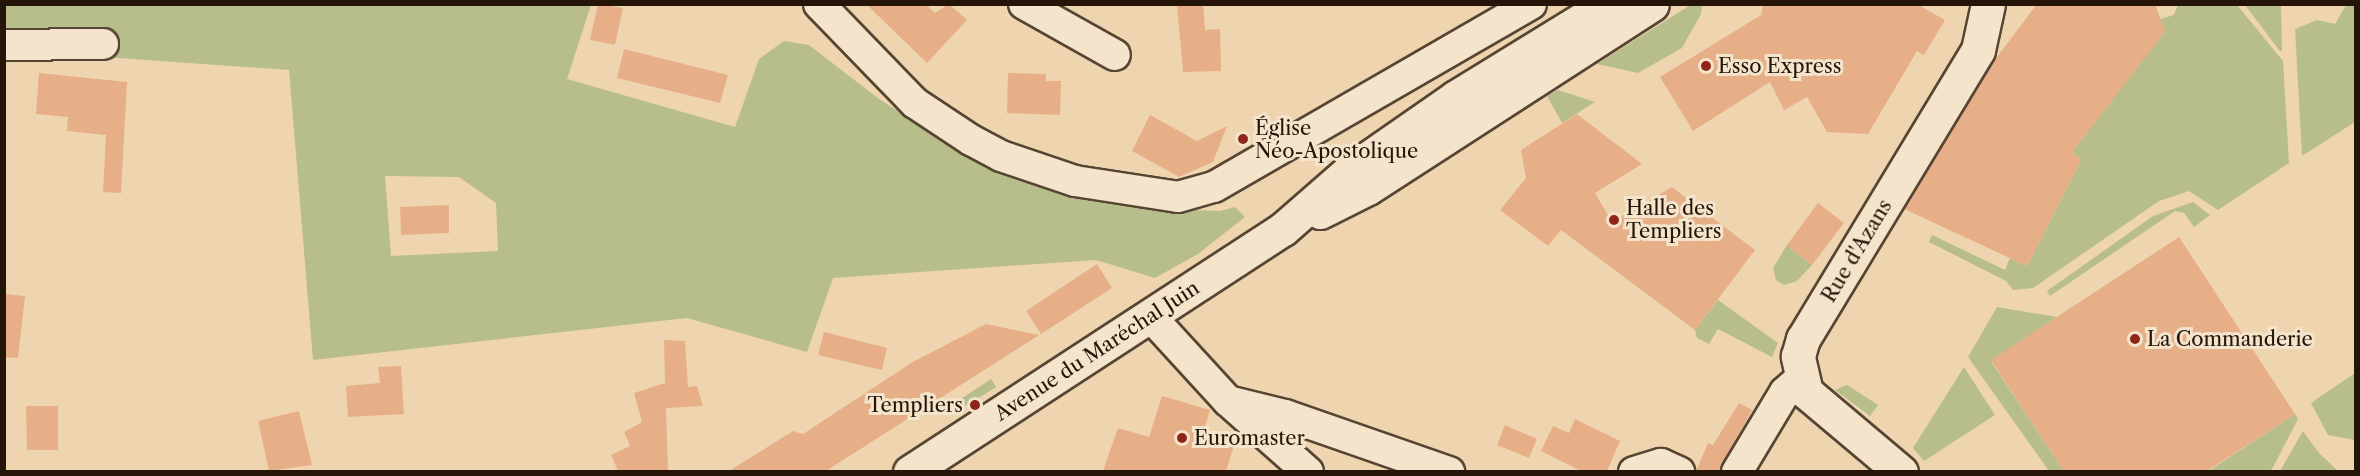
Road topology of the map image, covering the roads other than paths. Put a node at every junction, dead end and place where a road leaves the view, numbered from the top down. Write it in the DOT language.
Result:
graph roads {
  1 [pos="819,4"];
  2 [pos="1024,4"];
  3 [pos="1607,4"];
  4 [pos="1652,4"];
  5 [pos="1988,4"];
  6 [pos="1517,8"];
  7 [pos="103,44"];
  8 [pos="4,45"];
  9 [pos="1115,55"];
  10 [pos="1283,229"];
  11 [pos="1164,309"];
  12 [pos="1800,379"];
  13 [pos="1227,401"];
  14 [pos="910,471"];
  15 [pos="1308,471"];
  16 [pos="1449,471"];
  17 [pos="1634,471"];
  18 [pos="1679,471"];
  19 [pos="1737,471"];
  20 [pos="1901,471"];
  1 -- 6 [label="street"];
  2 -- 9 [label="street"];
  3 -- 10 [label="main road, Avenue du Maréchal Juin"];
  4 -- 10 [label="main road, Avenue du Maréchal Juin"];
  5 -- 12 [label="main road, Rue d'Azans"];
  7 -- 8 [label="street"];
  10 -- 11 [label="main road, Avenue du Maréchal Juin"];
  11 -- 13 [label="street"];
  11 -- 14 [label="main road, Avenue du Maréchal Juin"];
  12 -- 19 [label="street"];
  12 -- 20 [label="main road"];
  13 -- 15 [label="street"];
  13 -- 16 [label="street"];
  17 -- 18 [label="street"];
}
